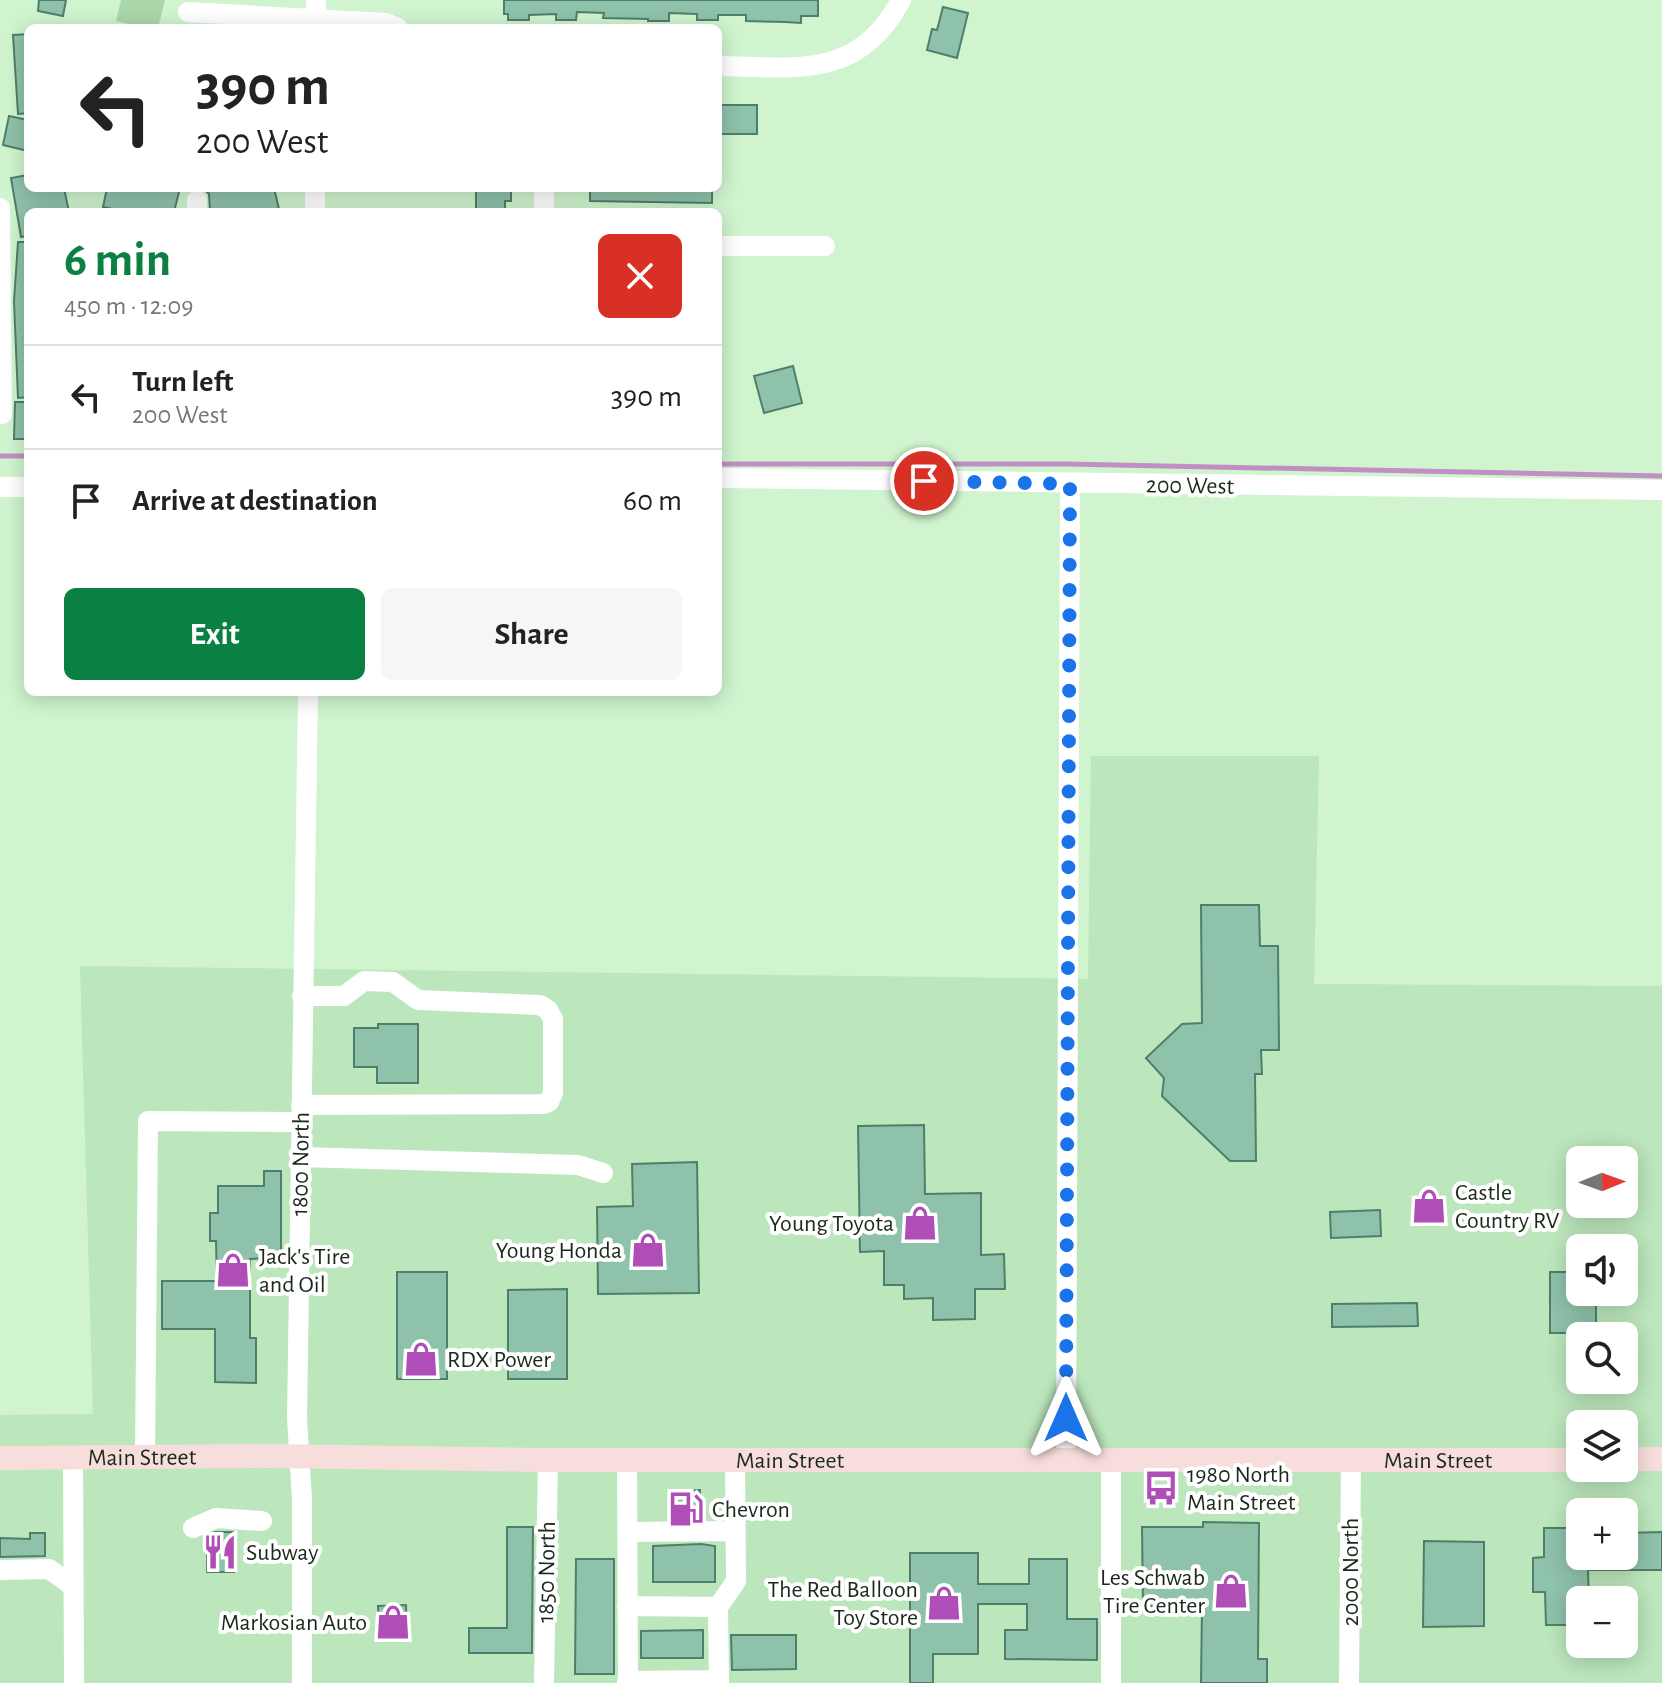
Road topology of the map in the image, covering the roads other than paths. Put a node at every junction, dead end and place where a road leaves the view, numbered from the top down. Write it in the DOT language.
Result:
graph roads {
  1 [pos="901,0"];
  2 [pos="189,13"];
  3 [pos="316,15"];
  4 [pos="388,24"];
  5 [pos="722,66"];
  6 [pos="0,208"];
  7 [pos="722,246"];
  8 [pos="825,246"];
  9 [pos="1,312"];
  10 [pos="2,414"];
  11 [pos="722,478"];
  12 [pos="1070,484"];
  13 [pos="0,487"];
  14 [pos="24,487"];
  15 [pos="1662,490"];
  16 [pos="308,696"];
  17 [pos="302,996"];
  18 [pos="301,1113"];
  19 [pos="300,1157"];
  20 [pos="603,1173"];
  21 [pos="145,1456"];
  22 [pos="299,1456"];
  23 [pos="0,1458"];
  24 [pos="73,1458"];
  25 [pos="1638,1459"];
  26 [pos="1662,1459"];
  27 [pos="548,1460"];
  28 [pos="627,1460"];
  29 [pos="735,1460"];
  30 [pos="1066,1460"];
  31 [pos="1566,1460"];
  32 [pos="1111,1461"];
  33 [pos="1351,1461"];
  34 [pos="262,1521"];
  35 [pos="193,1528"];
  36 [pos="736,1531"];
  37 [pos="627,1532"];
  38 [pos="0,1570"];
  39 [pos="73,1586"];
  40 [pos="627,1606"];
  41 [pos="718,1607"];
  42 [pos="719,1681"];
  43 [pos="628,1682"];
  44 [pos="74,1683"];
  45 [pos="302,1683"];
  46 [pos="544,1683"];
  47 [pos="1111,1683"];
  48 [pos="1349,1683"];
  1 -- 5 [label="street"];
  2 -- 3 [label="street"];
  3 -- 4 [label="street"];
  6 -- 9 [label="street"];
  7 -- 8 [label="street"];
  9 -- 10 [label="street"];
  11 -- 12 [label="street, 200 West"];
  12 -- 15 [label="street, 200 West"];
  12 -- 30 [label="street"];
  13 -- 14 [label="street"];
  16 -- 17 [label="street, 1800 North"];
  17 -- 18 [label="street, 1800 North"];
  17 -- 18 [label="street"];
  18 -- 19 [label="street, 1800 North"];
  18 -- 21 [label="street"];
  19 -- 20 [label="street"];
  19 -- 22 [label="street, 1800 North"];
  21 -- 22 [label="main road, Main Street"];
  21 -- 24 [label="main road, Main Street"];
  22 -- 27 [label="main road, Main Street"];
  22 -- 45 [label="street, 1800 North"];
  23 -- 24 [label="main road, Main Street"];
  24 -- 39 [label="street"];
  25 -- 26 [label="main road"];
  27 -- 28 [label="main road, Main Street"];
  27 -- 46 [label="street, 1850 North"];
  28 -- 29 [label="main road, Main Street"];
  28 -- 37 [label="street"];
  29 -- 30 [label="main road, Main Street"];
  29 -- 36 [label="street"];
  30 -- 32 [label="main road, Main Street"];
  31 -- 33 [label="main road, Main Street"];
  32 -- 33 [label="main road, Main Street"];
  32 -- 47 [label="street"];
  33 -- 48 [label="street, 2000 North"];
  34 -- 35 [label="street"];
  36 -- 37 [label="street"];
  36 -- 41 [label="street"];
  37 -- 40 [label="street"];
  38 -- 39 [label="street"];
  39 -- 44 [label="street"];
  40 -- 41 [label="street"];
  40 -- 43 [label="street"];
  41 -- 42 [label="street"];
  42 -- 43 [label="street"];
}
